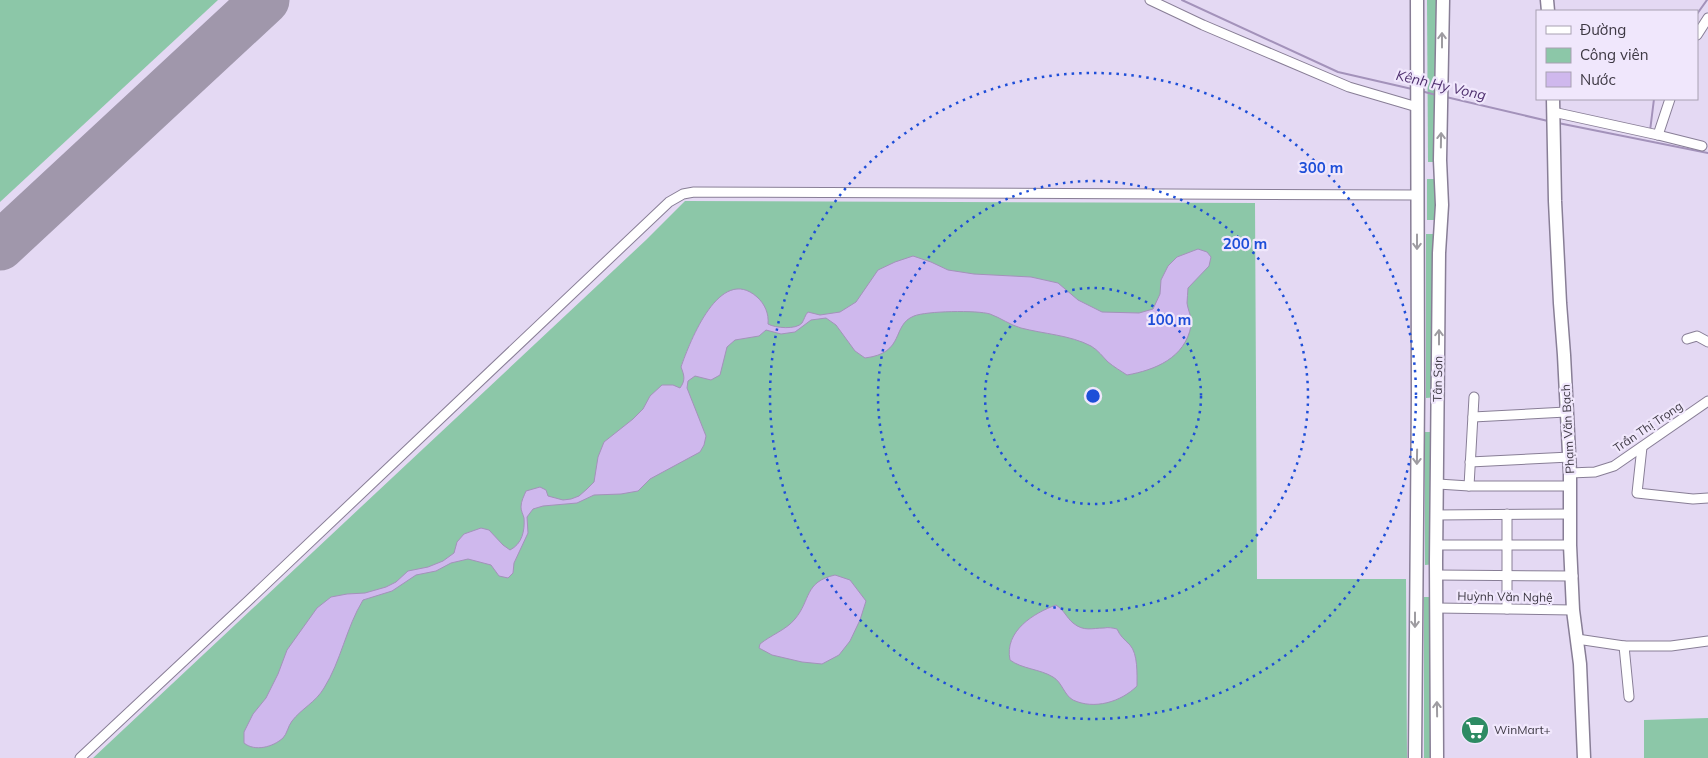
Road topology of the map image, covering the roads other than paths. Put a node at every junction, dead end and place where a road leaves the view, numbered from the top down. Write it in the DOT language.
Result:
graph roads {
  1 [pos="1150,0"];
  2 [pos="1417,0"];
  3 [pos="1442,0"];
  4 [pos="1708,18"];
  5 [pos="1698,33"];
  6 [pos="1553,100"];
  7 [pos="1670,100"];
  8 [pos="1417,107"];
  9 [pos="1554,112"];
  10 [pos="1655,134"];
  11 [pos="1702,146"];
  12 [pos="1441,176"];
  13 [pos="1417,178"];
  14 [pos="1417,195"];
  15 [pos="1417,217"];
  16 [pos="1440,219"];
  17 [pos="1688,339"];
  18 [pos="1708,342"];
  19 [pos="1418,393"];
  20 [pos="1474,397"];
  21 [pos="1438,399"];
  22 [pos="1708,401"];
  23 [pos="1566,412"];
  24 [pos="1473,417"];
  25 [pos="1417,426"];
  26 [pos="1437,428"];
  27 [pos="1642,447"];
  28 [pos="1570,457"];
  29 [pos="1470,462"];
  30 [pos="1570,479"];
  31 [pos="1438,484"];
  32 [pos="1469,486"];
  33 [pos="1708,498"];
  34 [pos="1507,514"];
  35 [pos="1571,514"];
  36 [pos="1436,515"];
  37 [pos="1436,545"];
  38 [pos="1507,545"];
  39 [pos="1570,545"];
  40 [pos="1416,563"];
  41 [pos="1436,569"];
  42 [pos="1508,576"];
  43 [pos="1572,576"];
  44 [pos="1416,590"];
  45 [pos="1436,591"];
  46 [pos="1436,608"];
  47 [pos="1507,609"];
  48 [pos="1573,610"];
  49 [pos="1577,639"];
  50 [pos="1708,641"];
  51 [pos="1624,646"];
  52 [pos="1629,697"];
  53 [pos="80,758"];
  54 [pos="1415,758"];
  55 [pos="1437,758"];
  56 [pos="1584,758"];
  1 -- 8 [label="street"];
  2 -- 8 [label="street, Tân Sơn"];
  12 -- 3 [label="street, Tân Sơn, one-way"];
  4 -- 5 [label="street"];
  6 -- 9 [label="street, Phạm Văn Bạch"];
  7 -- 10 [label="street"];
  8 -- 13 [label="street, Tân Sơn"];
  9 -- 10 [label="street"];
  9 -- 23 [label="street, Phạm Văn Bạch"];
  10 -- 11 [label="street"];
  12 -- 13 [label="street"];
  12 -- 16 [label="street, Tân Sơn"];
  13 -- 14 [label="street, Tân Sơn"];
  14 -- 15 [label="street, Tân Sơn"];
  14 -- 53 [label="street"];
  15 -- 16 [label="street"];
  15 -- 19 [label="street, Tân Sơn, one-way"];
  21 -- 16 [label="street, Tân Sơn, one-way"];
  17 -- 18 [label="street"];
  19 -- 21 [label="street"];
  19 -- 25 [label="street, Tân Sơn"];
  20 -- 24 [label="street"];
  21 -- 26 [label="street, Tân Sơn"];
  22 -- 27 [label="street, Trần Thị Trọng"];
  23 -- 24 [label="street"];
  23 -- 28 [label="street, Phạm Văn Bạch"];
  24 -- 29 [label="street"];
  25 -- 26 [label="street"];
  25 -- 40 [label="street, Tân Sơn, one-way"];
  26 -- 31 [label="street, Tân Sơn"];
  27 -- 30 [label="street, Trần Thị Trọng"];
  27 -- 33 [label="street"];
  28 -- 29 [label="street"];
  28 -- 30 [label="street, Phạm Văn Bạch"];
  29 -- 32 [label="street"];
  30 -- 32 [label="street, Trần Thị Trọng"];
  30 -- 35 [label="street, Phạm Văn Bạch"];
  31 -- 32 [label="street, Trần Thị Trọng"];
  31 -- 36 [label="street, Tân Sơn"];
  34 -- 35 [label="street"];
  34 -- 36 [label="street"];
  34 -- 38 [label="street"];
  35 -- 39 [label="street, Phạm Văn Bạch"];
  36 -- 37 [label="street, Tân Sơn"];
  37 -- 38 [label="street"];
  37 -- 41 [label="street, Tân Sơn"];
  38 -- 39 [label="street"];
  38 -- 42 [label="street"];
  39 -- 43 [label="street, Phạm Văn Bạch"];
  40 -- 41 [label="street"];
  40 -- 44 [label="street, Tân Sơn"];
  41 -- 42 [label="street"];
  41 -- 45 [label="street, Tân Sơn"];
  42 -- 43 [label="street"];
  42 -- 47 [label="street"];
  43 -- 48 [label="street, Phạm Văn Bạch"];
  44 -- 45 [label="street"];
  44 -- 54 [label="street, Tân Sơn, one-way"];
  45 -- 46 [label="street, Tân Sơn"];
  46 -- 47 [label="street, Huỳnh Văn Nghệ"];
  55 -- 46 [label="street, Tân Sơn, one-way"];
  47 -- 48 [label="street, Huỳnh Văn Nghệ"];
  48 -- 49 [label="street, Phạm Văn Bạch"];
  49 -- 51 [label="street"];
  49 -- 56 [label="street, Phạm Văn Bạch"];
  50 -- 51 [label="street"];
  51 -- 52 [label="street"];
}
